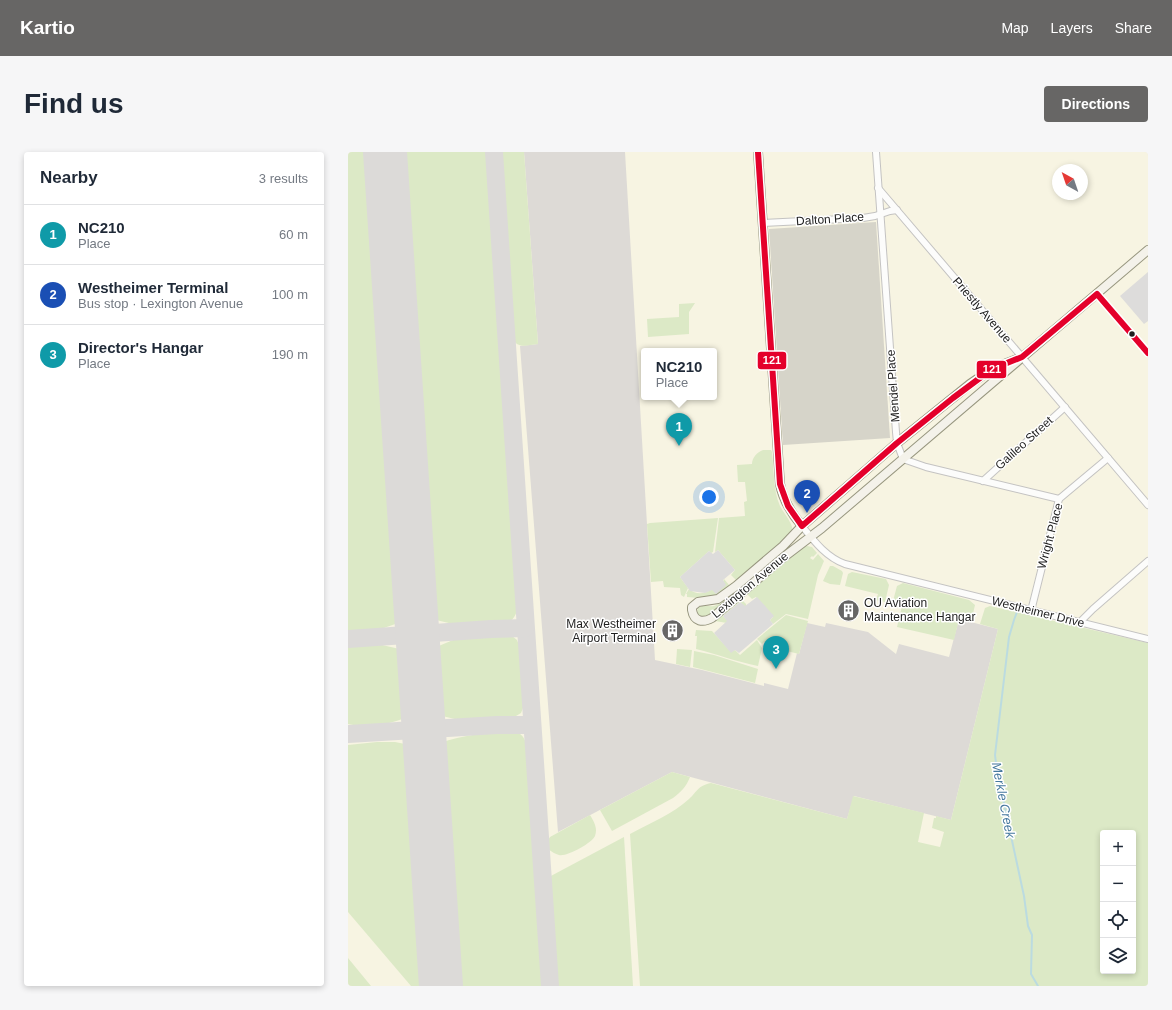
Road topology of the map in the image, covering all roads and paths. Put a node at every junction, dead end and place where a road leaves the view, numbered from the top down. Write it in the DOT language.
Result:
graph roads {
  1 [pos="758,152"];
  2 [pos="876,152"];
  3 [pos="878,188"];
  4 [pos="897,210"];
  5 [pos="881,214"];
  6 [pos="762,223"];
  7 [pos="1148,250"];
  8 [pos="1097,294"];
  9 [pos="1148,353"];
  10 [pos="1022,357"];
  11 [pos="1065,407"];
  12 [pos="897,443"];
  13 [pos="1108,458"];
  14 [pos="903,459"];
  15 [pos="983,481"];
  16 [pos="1059,499"];
  17 [pos="1148,506"];
  18 [pos="802,526"];
  19 [pos="810,537"];
  20 [pos="1148,561"];
  21 [pos="1031,611"];
  22 [pos="1080,622"];
  23 [pos="1148,639"];
  1 -- 6 [label="street"];
  2 -- 3 [label="street, Mendel Place"];
  3 -- 4 [label="street, Priestly Avenue"];
  3 -- 5 [label="street, Mendel Place"];
  4 -- 5 [label="street, Dalton Place"];
  4 -- 10 [label="street, Priestly Avenue"];
  5 -- 6 [label="street, Dalton Place"];
  5 -- 12 [label="street, Mendel Place"];
  6 -- 18 [label="street"];
  7 -- 8 [label="street, Lexington Avenue"];
  8 -- 9 [label="street"];
  8 -- 10 [label="street, Lexington Avenue"];
  10 -- 11 [label="street, Priestly Avenue"];
  10 -- 12 [label="street, Lexington Avenue"];
  10 -- 14 [label="street, Lexington Avenue"];
  11 -- 13 [label="street, Priestly Avenue"];
  11 -- 15 [label="street, Galileo Street"];
  12 -- 14 [label="street, Mendel Place"];
  12 -- 18 [label="street, Lexington Avenue"];
  13 -- 16 [label="street, Wright Place"];
  13 -- 17 [label="street, Priestly Avenue"];
  14 -- 15 [label="street"];
  14 -- 19 [label="street, Lexington Avenue"];
  15 -- 16 [label="street"];
  16 -- 21 [label="street, Wright Place"];
  18 -- 19 [label="street, Westheimer Drive"];
  18 -- 19 [label="street, Lexington Avenue"];
  19 -- 21 [label="street, Westheimer Drive"];
  20 -- 22 [label="street"];
  21 -- 22 [label="street, Westheimer Drive"];
  22 -- 23 [label="street, Westheimer Drive"];
}
